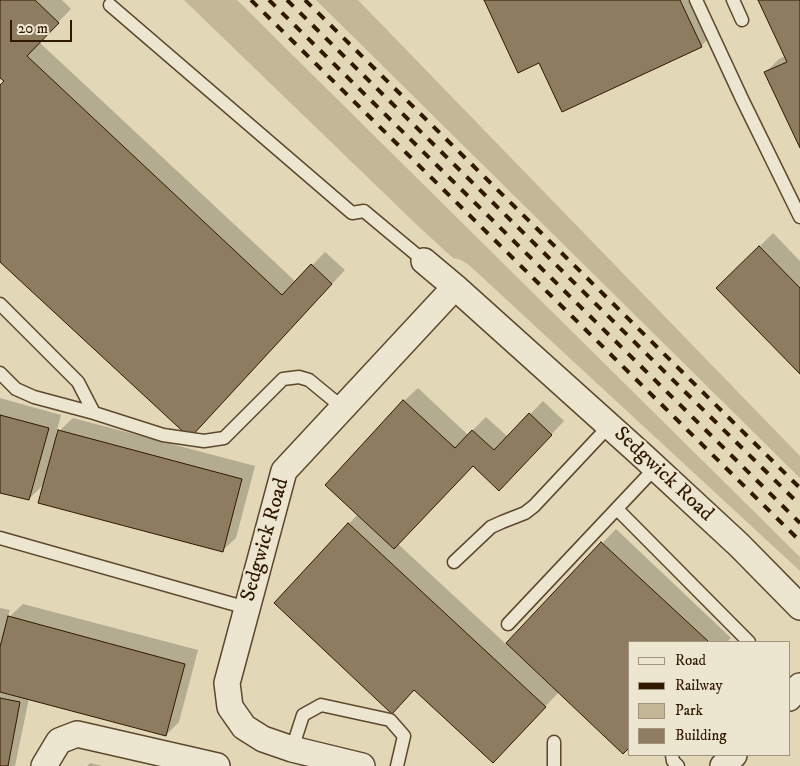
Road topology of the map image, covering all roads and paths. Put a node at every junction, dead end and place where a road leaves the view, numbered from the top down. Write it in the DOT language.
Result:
graph roads {
  1 [pos="696,0"];
  2 [pos="733,0"];
  3 [pos="110,5"];
  4 [pos="742,20"];
  5 [pos="800,217"];
  6 [pos="424,262"];
  7 [pos="455,287"];
  8 [pos="0,304"];
  9 [pos="0,373"];
  10 [pos="343,408"];
  11 [pos="94,413"];
  12 [pos="609,426"];
  13 [pos="656,468"];
  14 [pos="617,509"];
  15 [pos="0,538"];
  16 [pos="454,562"];
  17 [pos="800,607"];
  18 [pos="247,608"];
  19 [pos="508,624"];
  20 [pos="748,641"];
  21 [pos="800,686"];
  22 [pos="790,697"];
  23 [pos="554,742"];
  24 [pos="292,749"];
  25 [pos="733,756"];
  26 [pos="44,766"];
  27 [pos="217,766"];
  28 [pos="362,766"];
  29 [pos="397,766"];
  30 [pos="554,766"];
  31 [pos="723,766"];
  1 -- 5 [label="lane"];
  2 -- 4 [label="lane"];
  3 -- 6 [label="lane"];
  6 -- 7 [label="street, Sedgwick Road"];
  7 -- 10 [label="street, Sedgwick Road"];
  7 -- 12 [label="street, Sedgwick Road"];
  8 -- 11 [label="lane"];
  9 -- 11 [label="lane"];
  10 -- 11 [label="lane"];
  10 -- 18 [label="street, Sedgwick Road"];
  12 -- 13 [label="street, Sedgwick Road"];
  12 -- 16 [label="lane"];
  13 -- 14 [label="lane"];
  13 -- 17 [label="street, Sedgwick Road"];
  14 -- 19 [label="lane"];
  14 -- 20 [label="lane"];
  15 -- 18 [label="lane"];
  18 -- 24 [label="street, Sedgwick Road"];
  21 -- 22 [label="street"];
  23 -- 30 [label="lane"];
  24 -- 28 [label="street, Sedgwick Road"];
  24 -- 29 [label="lane"];
  25 -- 31 [label="street"];
  26 -- 27 [label="street"];
}
